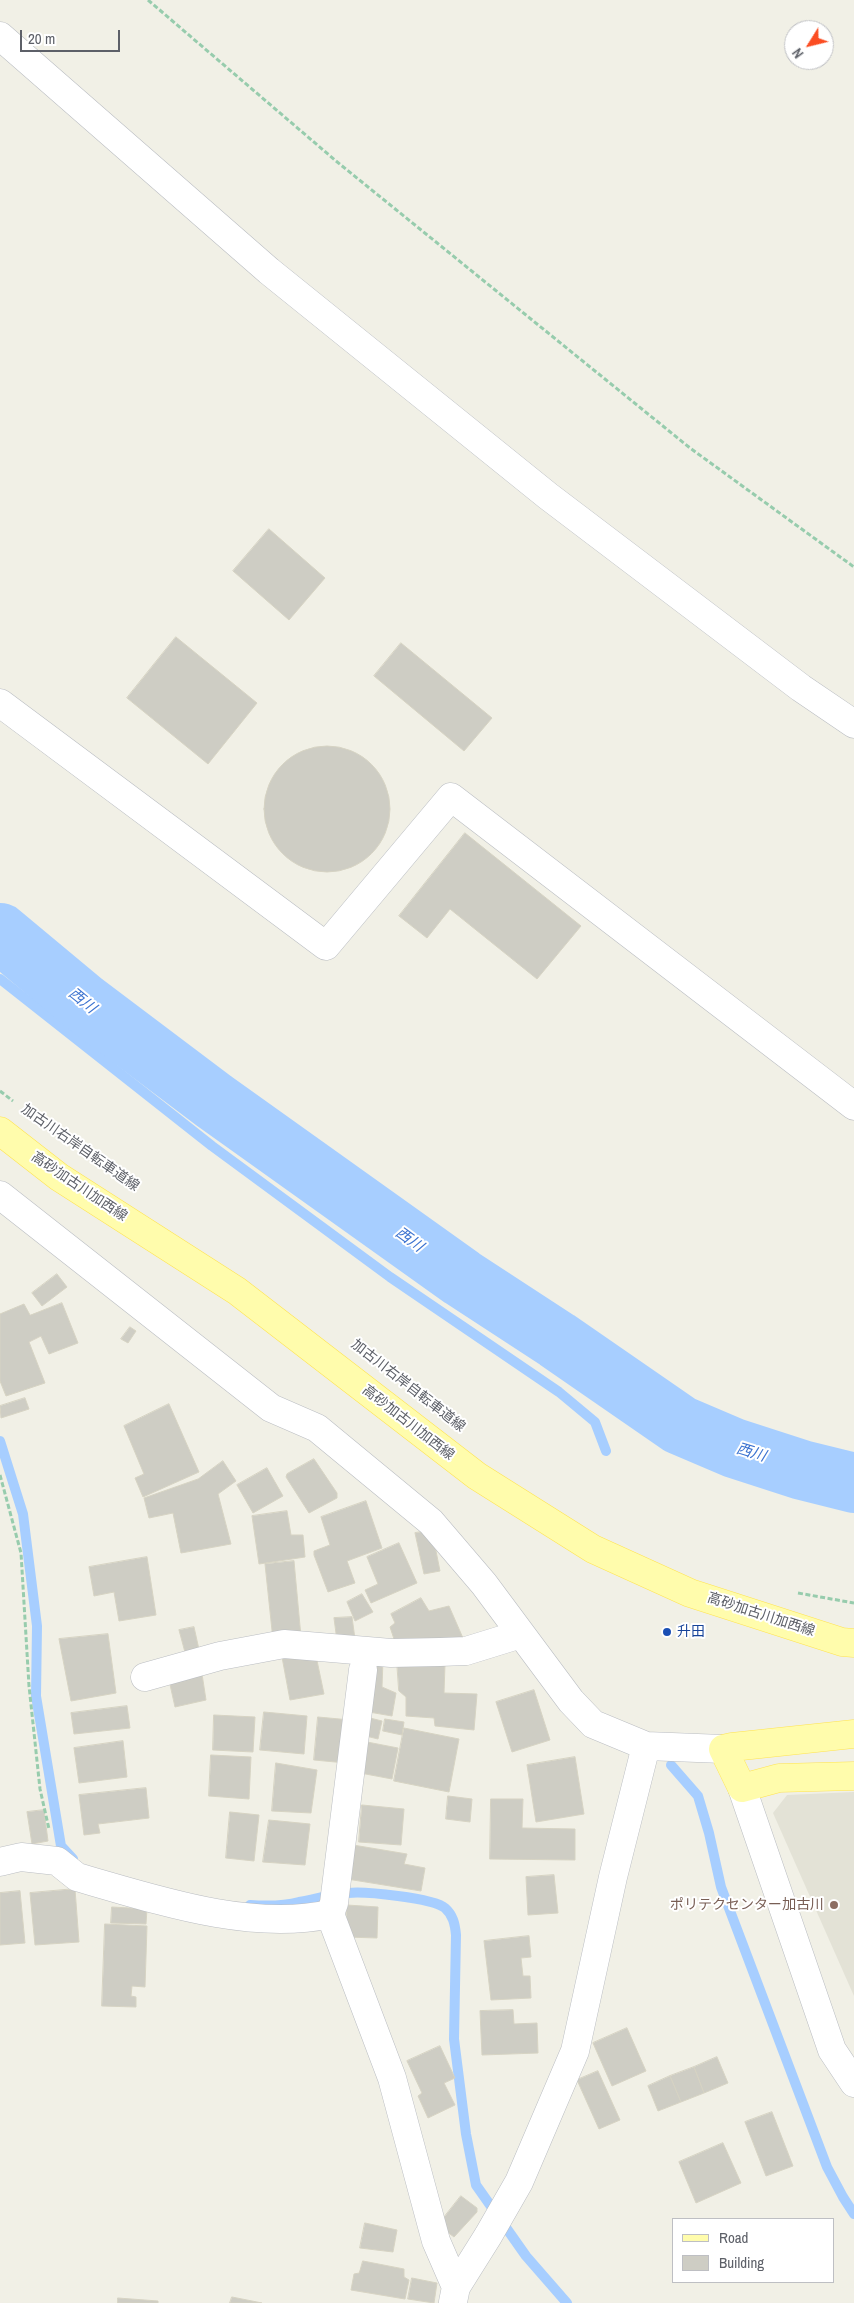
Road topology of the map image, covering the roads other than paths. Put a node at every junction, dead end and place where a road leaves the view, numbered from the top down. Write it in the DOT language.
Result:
graph roads {
  1 [pos="0,36"];
  2 [pos="0,703"];
  3 [pos="854,724"];
  4 [pos="854,1106"];
  5 [pos="0,1131"];
  6 [pos="0,1195"];
  7 [pos="522,1634"];
  8 [pos="854,1643"];
  9 [pos="363,1670"];
  10 [pos="145,1677"];
  11 [pos="854,1734"];
  12 [pos="646,1746"];
  13 [pos="724,1749"];
  14 [pos="854,1776"];
  15 [pos="742,1788"];
  16 [pos="0,1862"];
  17 [pos="330,1914"];
  18 [pos="854,2083"];
  19 [pos="454,2295"];
  1 -- 3 [label="street"];
  2 -- 4 [label="street"];
  5 -- 8 [label="main road, 高砂加古川加西線"];
  6 -- 7 [label="street"];
  7 -- 10 [label="street"];
  7 -- 12 [label="street"];
  9 -- 17 [label="street"];
  11 -- 13 [label="main road"];
  12 -- 13 [label="street"];
  12 -- 19 [label="street"];
  13 -- 15 [label="main road"];
  14 -- 15 [label="main road"];
  15 -- 18 [label="street"];
  16 -- 17 [label="street"];
  17 -- 19 [label="street"];
}
